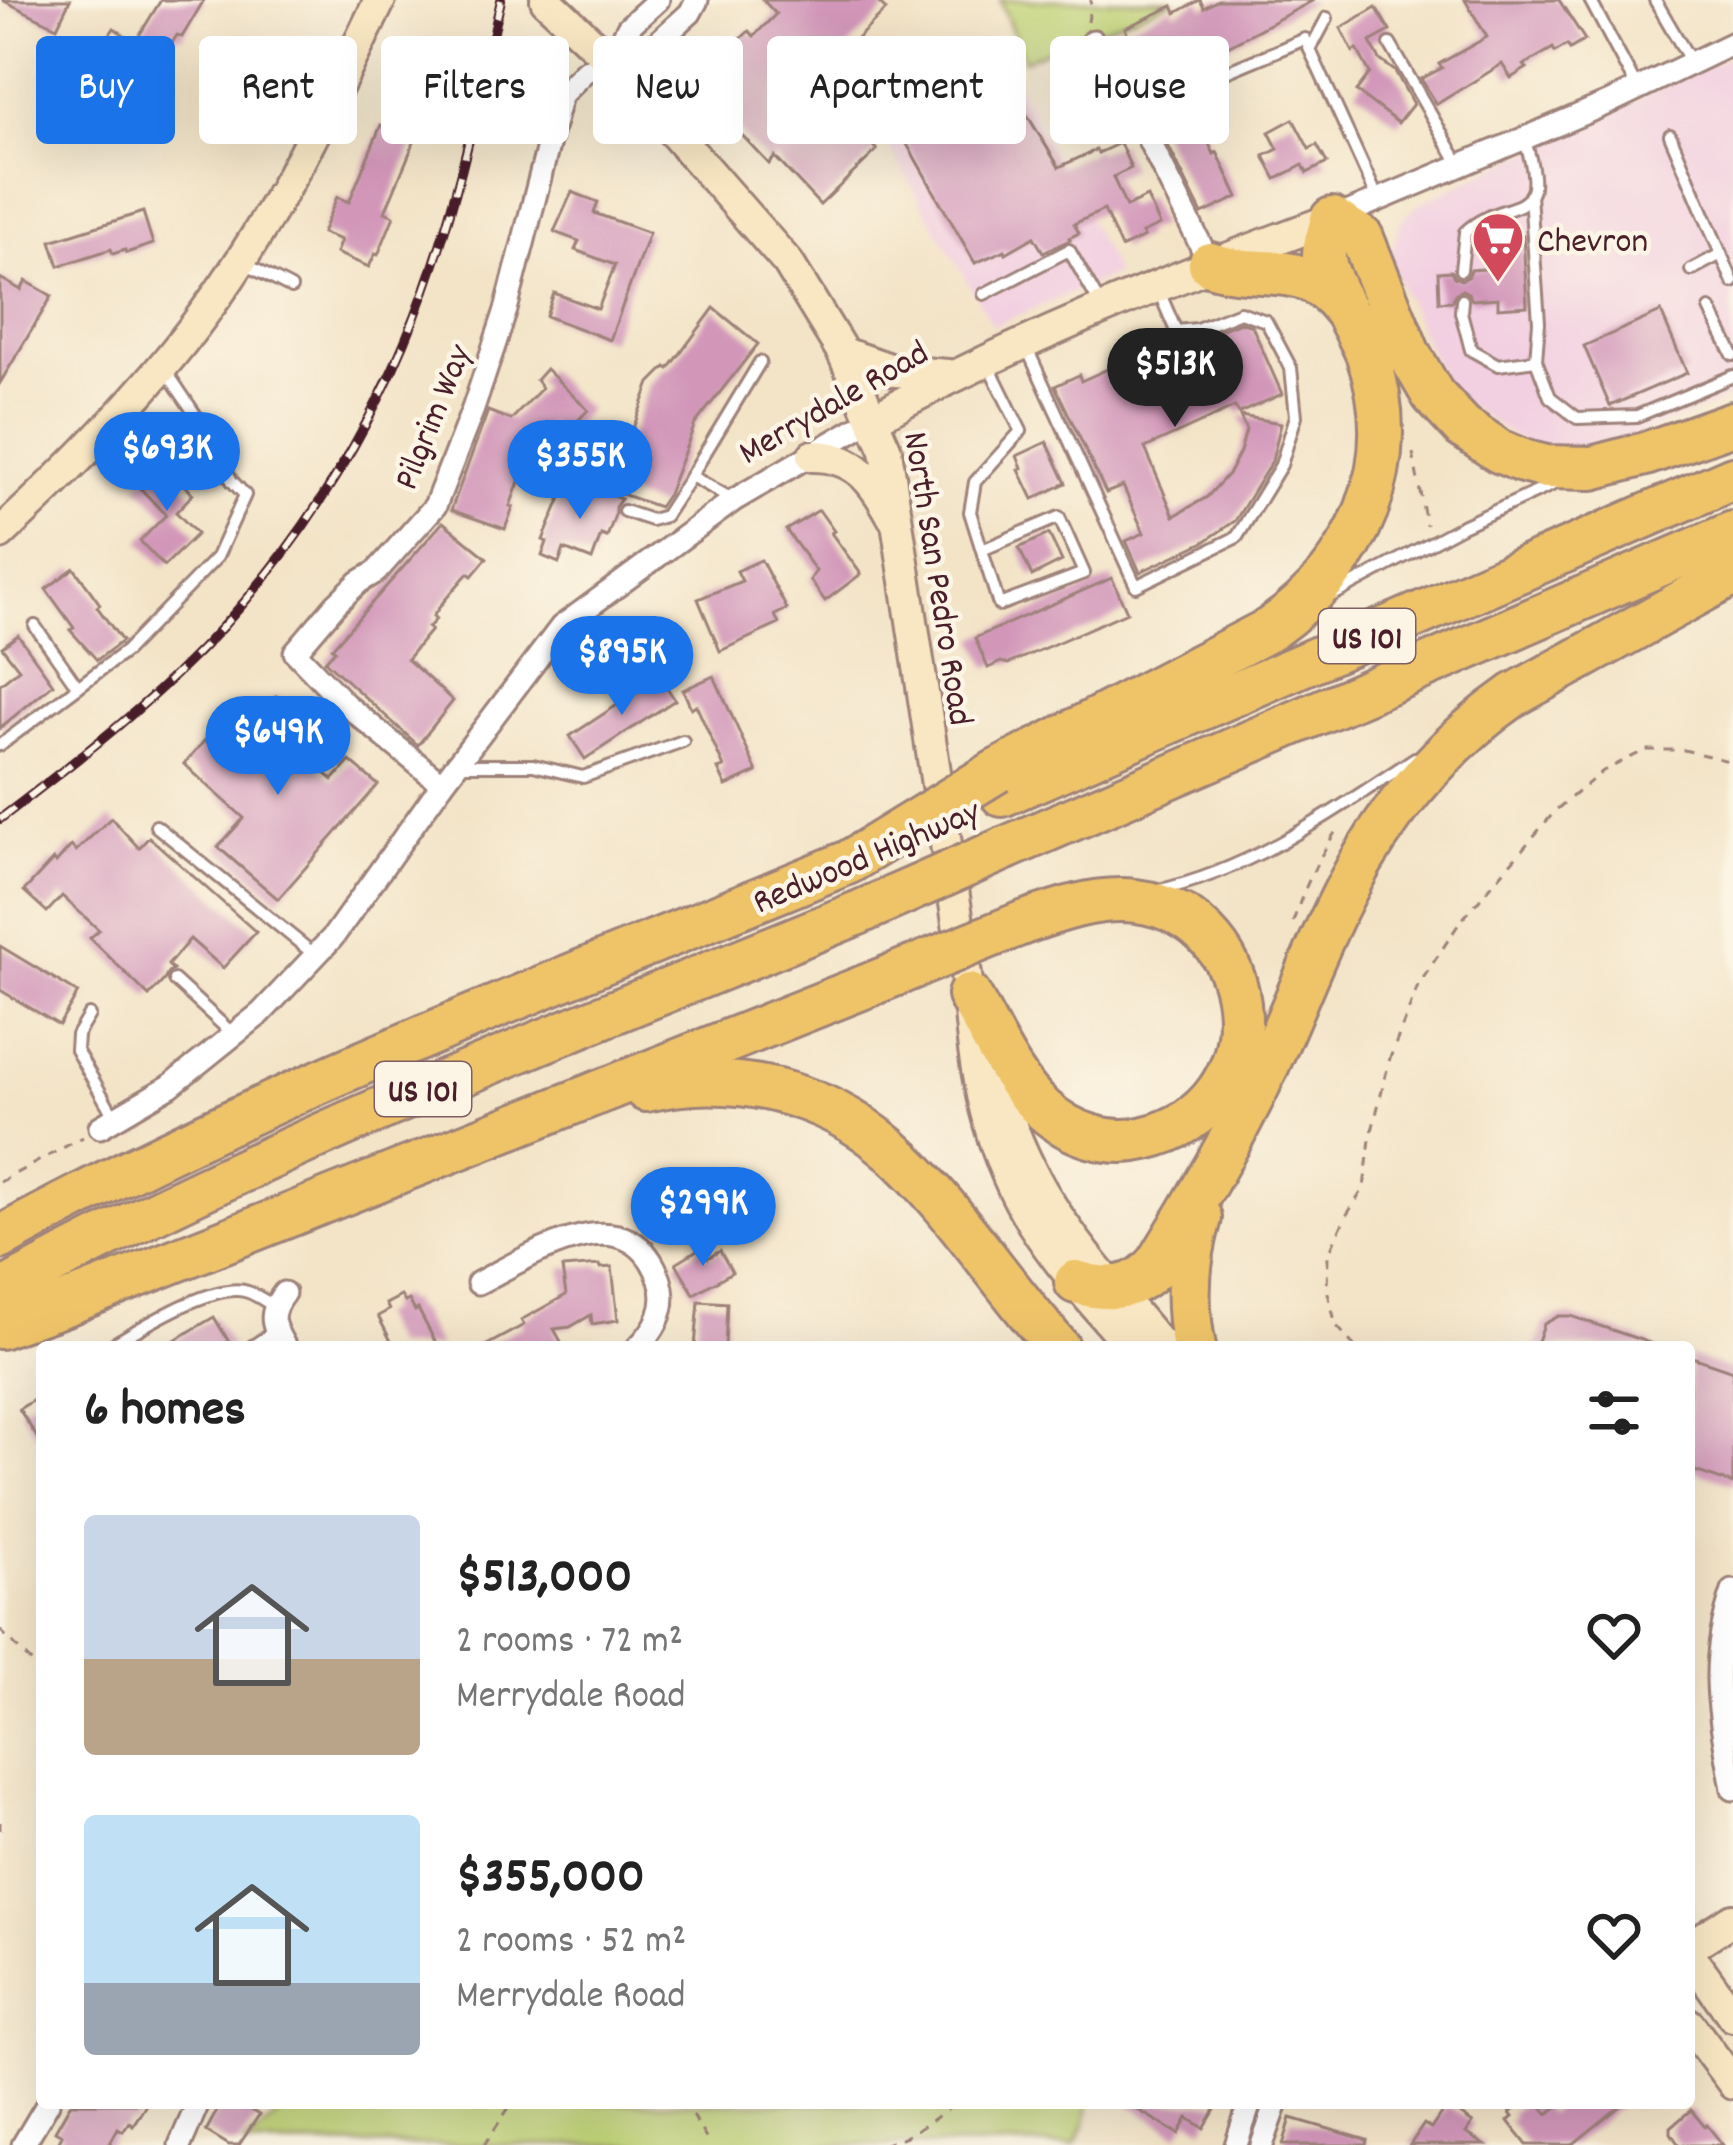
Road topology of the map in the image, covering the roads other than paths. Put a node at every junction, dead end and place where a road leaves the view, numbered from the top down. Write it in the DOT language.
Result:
graph roads {
  1 [pos="380,0"];
  2 [pos="546,0"];
  3 [pos="658,0"];
  4 [pos="697,0"];
  5 [pos="1590,0"];
  6 [pos="1655,0"];
  7 [pos="1327,18"];
  8 [pos="624,36"];
  9 [pos="665,36"];
  10 [pos="1733,43"];
  11 [pos="593,44"];
  12 [pos="1390,44"];
  13 [pos="1310,50"];
  14 [pos="1690,62"];
  15 [pos="593,68"];
  16 [pos="1229,71"];
  17 [pos="1637,88"];
  18 [pos="1670,135"];
  19 [pos="1524,138"];
  20 [pos="684,144"];
  21 [pos="1151,144"];
  22 [pos="1460,165"];
  23 [pos="1530,195"];
  24 [pos="1379,201"];
  25 [pos="1332,219"];
  26 [pos="1721,254"];
  27 [pos="240,262"];
  28 [pos="1210,265"];
  29 [pos="1461,270"];
  30 [pos="1691,270"];
  31 [pos="1733,282"];
  32 [pos="1156,286"];
  33 [pos="291,288"];
  34 [pos="984,294"];
  35 [pos="1462,300"];
  36 [pos="1103,308"];
  37 [pos="1710,309"];
  38 [pos="1360,334"];
  39 [pos="1024,342"];
  40 [pos="843,353"];
  41 [pos="1733,355"];
  42 [pos="986,359"];
  43 [pos="1536,360"];
  44 [pos="760,362"];
  45 [pos="163,365"];
  46 [pos="954,375"];
  47 [pos="1733,376"];
  48 [pos="874,418"];
  49 [pos="1733,423"];
  50 [pos="813,456"];
  51 [pos="1624,461"];
  52 [pos="691,476"];
  53 [pos="1733,478"];
  54 [pos="734,500"];
  55 [pos="624,511"];
  56 [pos="899,528"];
  57 [pos="1733,533"];
  58 [pos="0,534"];
  59 [pos="982,550"];
  60 [pos="1733,574"];
  61 [pos="35,626"];
  62 [pos="1250,641"];
  63 [pos="78,687"];
  64 [pos="1514,695"];
  65 [pos="683,741"];
  66 [pos="0,745"];
  67 [pos="458,765"];
  68 [pos="442,784"];
  69 [pos="999,784"];
  70 [pos="156,826"];
  71 [pos="1088,904"];
  72 [pos="315,956"];
  73 [pos="174,980"];
  74 [pos="969,995"];
  75 [pos="89,1015"];
  76 [pos="234,1035"];
  77 [pos="1257,1088"];
  78 [pos="107,1122"];
  79 [pos="439,1156"];
  80 [pos="0,1238"];
  81 [pos="478,1283"];
  82 [pos="1095,1285"];
  83 [pos="0,1292"];
  84 [pos="279,1299"];
  85 [pos="0,1327"];
  86 [pos="280,1339"];
  87 [pos="118,1341"];
  88 [pos="642,1341"];
  89 [pos="1053,1341"];
  90 [pos="1128,1341"];
  91 [pos="1156,1341"];
  92 [pos="1193,1341"];
  93 [pos="1733,1592"];
  94 [pos="1733,1789"];
  95 [pos="1731,1916"];
  96 [pos="1695,1946"];
  97 [pos="1710,1980"];
  98 [pos="1733,2016"];
  99 [pos="1695,2032"];
  100 [pos="1733,2083"];
  101 [pos="44,2109"];
  102 [pos="195,2109"];
  103 [pos="1248,2109"];
  104 [pos="1274,2109"];
  105 [pos="23,2145"];
  106 [pos="180,2145"];
  107 [pos="1235,2145"];
  108 [pos="1262,2145"];
  1 -- 27 [label="main road"];
  2 -- 11 [label="main road, North San Pedro Road"];
  3 -- 8 [label="street"];
  4 -- 9 [label="street"];
  5 -- 17 [label="lane"];
  6 -- 14 [label="lane"];
  7 -- 13 [label="lane"];
  10 -- 14 [label="street, Merrydale Road"];
  12 -- 22 [label="lane"];
  13 -- 16 [label="lane"];
  13 -- 24 [label="lane"];
  14 -- 17 [label="street, Merrydale Road"];
  15 -- 68 [label="street, Pilgrim Way"];
  17 -- 19 [label="street, Merrydale Road"];
  18 -- 26 [label="lane"];
  19 -- 22 [label="street, Merrydale Road"];
  19 -- 23 [label="lane"];
  20 -- 40 [label="main road, North San Pedro Road"];
  21 -- 28 [label="street"];
  22 -- 24 [label="street, Merrydale Road"];
  23 -- 29 [label="lane"];
  23 -- 43 [label="lane"];
  24 -- 25 [label="street, Merrydale Road"];
  25 -- 28 [label="main road, Merrydale Road"];
  25 -- 38 [label="highway"];
  25 -- 51 [label="highway"];
  26 -- 30 [label="lane"];
  26 -- 31 [label="lane"];
  27 -- 33 [label="lane"];
  27 -- 45 [label="main road"];
  28 -- 32 [label="main road, Merrydale Road"];
  28 -- 38 [label="highway"];
  32 -- 36 [label="main road, Merrydale Road"];
  32 -- 39 [label="lane"];
  34 -- 36 [label="lane"];
  35 -- 43 [label="lane"];
  36 -- 39 [label="main road, Merrydale Road"];
  37 -- 41 [label="lane"];
  38 -- 62 [label="highway"];
  39 -- 42 [label="main road, Merrydale Road"];
  40 -- 46 [label="main road"];
  40 -- 48 [label="main road, North San Pedro Road"];
  42 -- 46 [label="main road, Merrydale Road"];
  42 -- 59 [label="lane"];
  43 -- 47 [label="lane"];
  44 -- 52 [label="lane"];
  45 -- 58 [label="main road"];
  45 -- 63 [label="lane"];
  46 -- 48 [label="main road, Merrydale Road"];
  48 -- 50 [label="street, Merrydale Road"];
  48 -- 56 [label="main road, North San Pedro Road"];
  49 -- 51 [label="highway"];
  50 -- 54 [label="street, Merrydale Road"];
  50 -- 56 [label="main road"];
  51 -- 62 [label="lane"];
  52 -- 54 [label="lane"];
  52 -- 55 [label="lane"];
  53 -- 69 [label="highway, Redwood Highway / US 101"];
  54 -- 67 [label="street, Merrydale Road"];
  56 -- 74 [label="main road, North San Pedro Road"];
  57 -- 83 [label="highway, Redwood Highway / US 101, bridge"];
  59 -- 59 [label="lane"];
  60 -- 64 [label="highway"];
  61 -- 63 [label="lane"];
  62 -- 69 [label="highway"];
  63 -- 66 [label="lane"];
  64 -- 71 [label="lane"];
  64 -- 77 [label="highway"];
  65 -- 67 [label="lane"];
  67 -- 68 [label="street, Merrydale Road"];
  68 -- 72 [label="street, Merrydale Road"];
  69 -- 80 [label="highway, Redwood Highway / US 101, bridge"];
  70 -- 72 [label="lane"];
  71 -- 74 [label="highway"];
  71 -- 79 [label="highway, bridge"];
  72 -- 76 [label="street, Merrydale Road"];
  73 -- 76 [label="lane"];
  74 -- 82 [label="main road, North San Pedro Road"];
  75 -- 78 [label="lane"];
  76 -- 78 [label="street, Merrydale Road"];
  77 -- 82 [label="highway"];
  77 -- 92 [label="highway"];
  79 -- 85 [label="highway"];
  79 -- 89 [label="highway"];
  81 -- 88 [label="street"];
  82 -- 90 [label="main road, North San Pedro Road"];
  82 -- 91 [label="main road, North San Pedro Road"];
  84 -- 86 [label="street"];
  84 -- 87 [label="lane"];
  93 -- 94 [label="street"];
  95 -- 96 [label="main road"];
  97 -- 98 [label="main road"];
  99 -- 100 [label="main road"];
  101 -- 105 [label="street"];
  102 -- 106 [label="street"];
  103 -- 107 [label="street"];
  104 -- 108 [label="street"];
}
